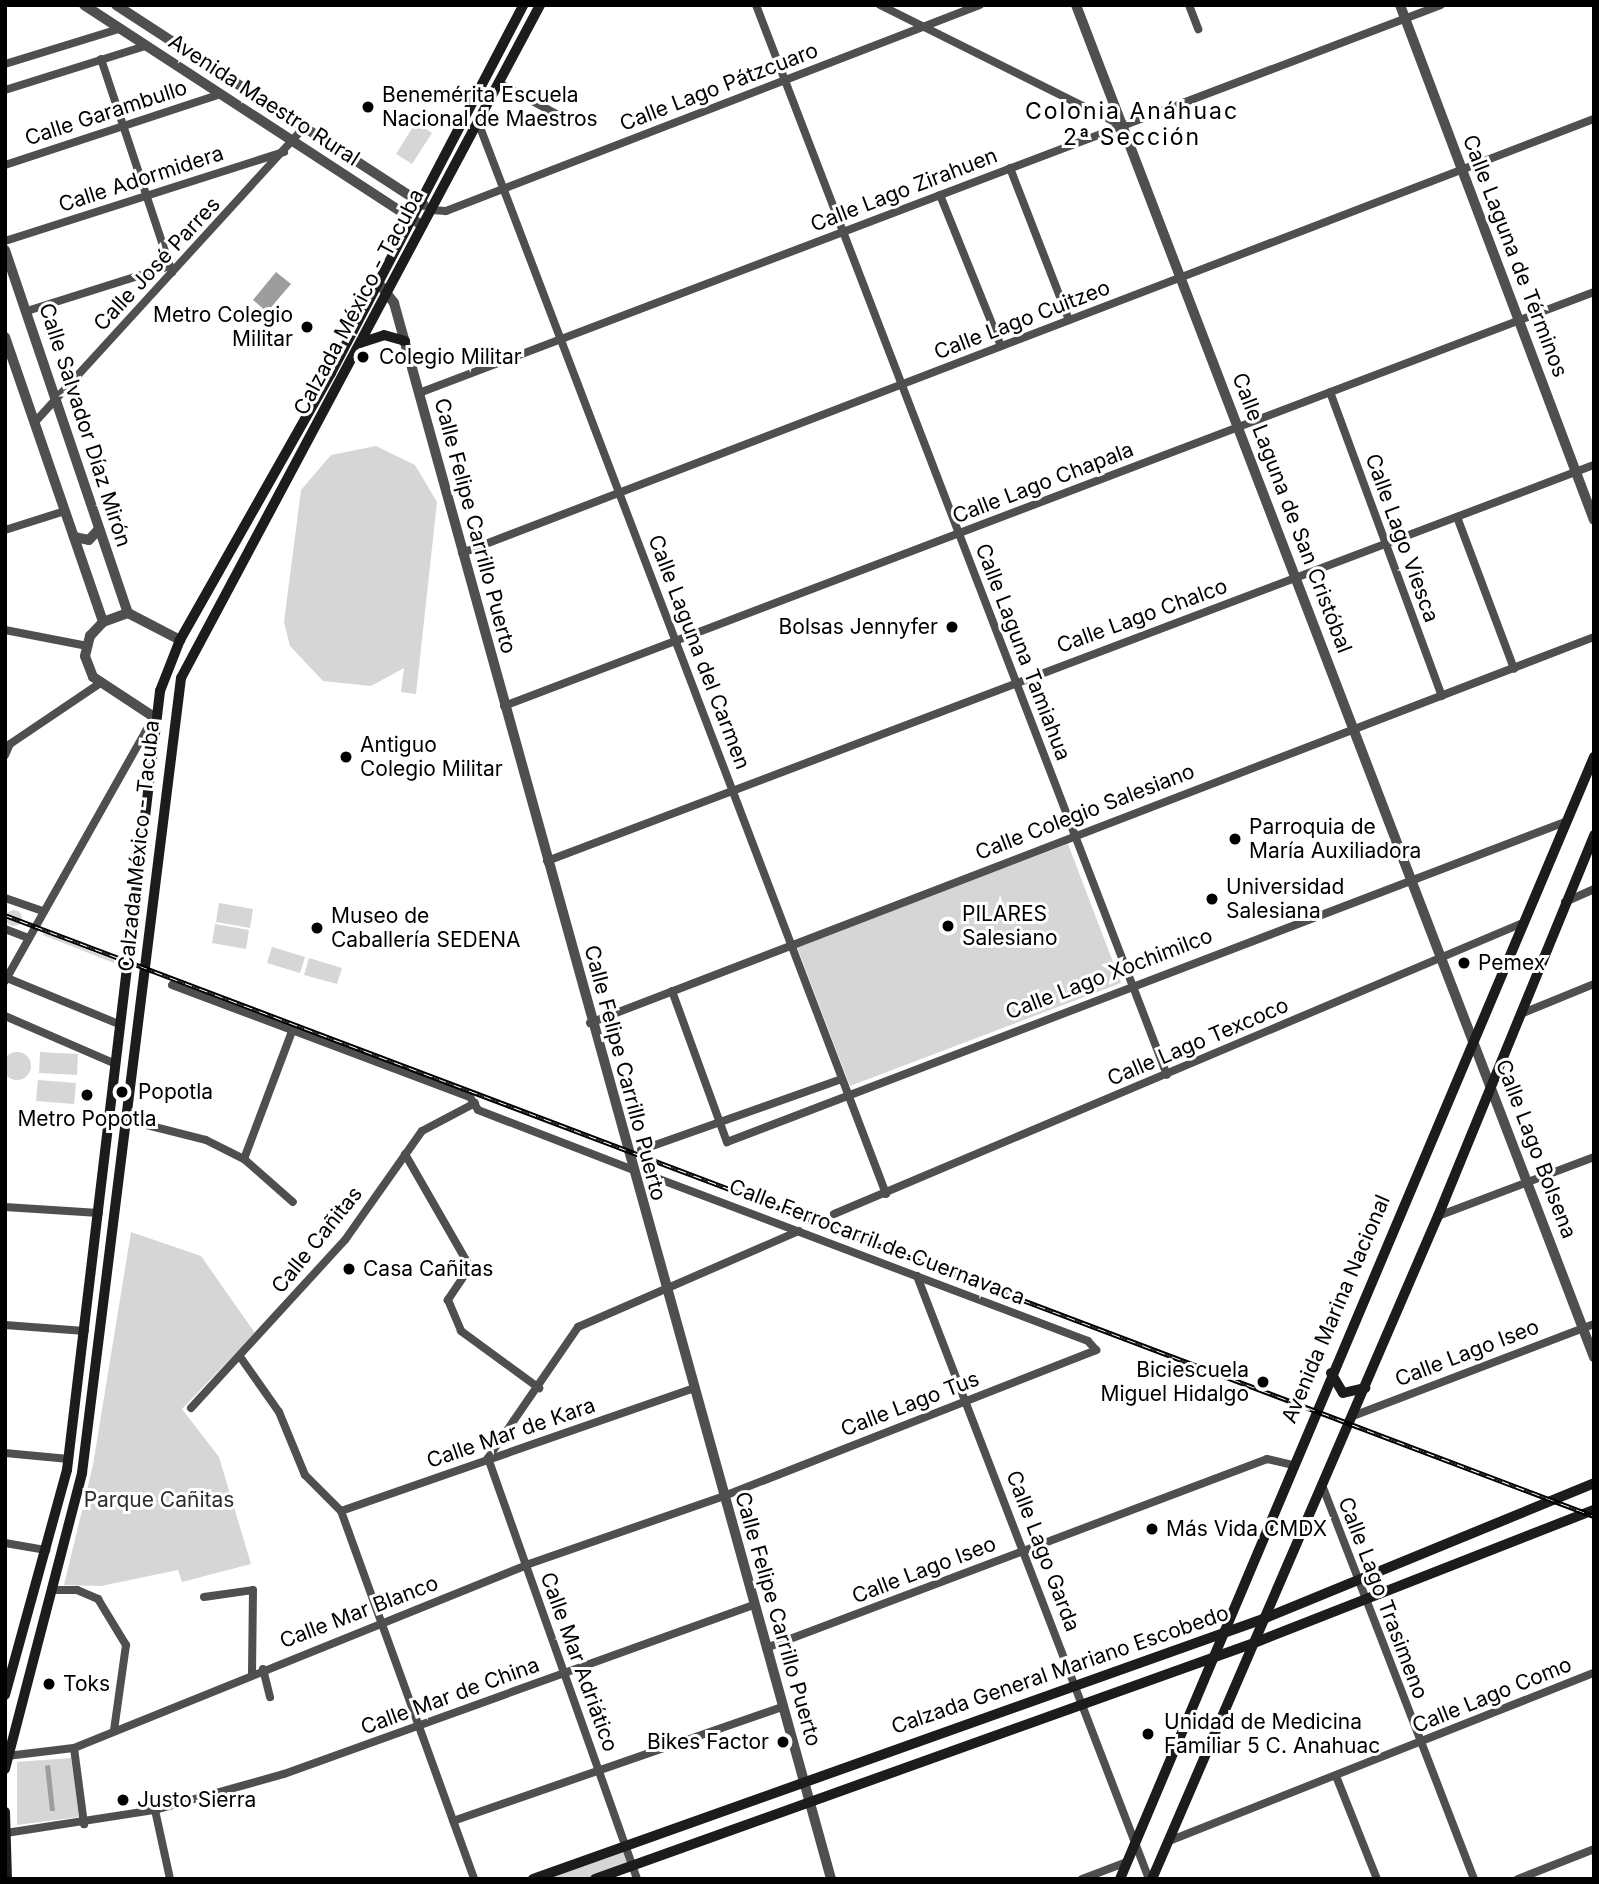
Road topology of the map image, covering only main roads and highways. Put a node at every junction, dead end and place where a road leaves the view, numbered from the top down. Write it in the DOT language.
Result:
graph roads {
  1 [pos="523,5"];
  2 [pos="540,5"];
  3 [pos="404,341"];
  4 [pos="363,342"];
  5 [pos="180,640"];
  6 [pos="193,647"];
  7 [pos="1594,757"];
  8 [pos="1594,835"];
  9 [pos="133,925"];
  10 [pos="150,931"];
  11 [pos="124,998"];
  12 [pos="142,1000"];
  13 [pos="1331,1373"];
  14 [pos="1364,1388"];
  15 [pos="1322,1396"];
  16 [pos="1354,1413"];
  17 [pos="1594,1483"];
  18 [pos="1594,1510"];
  19 [pos="1263,1619"];
  20 [pos="1223,1633"];
  21 [pos="1254,1643"];
  22 [pos="1214,1657"];
  23 [pos="5,1695"];
  24 [pos="5,1769"];
  25 [pos="5,1812"];
  26 [pos="5,1833"];
  27 [pos="7,1879"];
  28 [pos="533,1879"];
  29 [pos="595,1879"];
  30 [pos="1120,1879"];
  31 [pos="1150,1879"];
  1 -- 5 [label="main road, Calzada México - Tacuba"];
  2 -- 4 [label="main road, Calzada México - Tacuba"];
  3 -- 4 [label="main road"];
  4 -- 6 [label="main road, Calzada México - Tacuba"];
  5 -- 6 [label="main road"];
  5 -- 9 [label="main road, Calzada México - Tacuba"];
  6 -- 10 [label="main road, Calzada México - Tacuba"];
  7 -- 13 [label="main road, Avenida Marina Nacional"];
  8 -- 14 [label="main road"];
  9 -- 10 [label="main road"];
  9 -- 11 [label="main road, Calzada México - Tacuba"];
  10 -- 12 [label="main road, Calzada México - Tacuba"];
  11 -- 12 [label="main road"];
  11 -- 23 [label="main road, Calzada México - Tacuba"];
  12 -- 24 [label="main road, Calzada México - Tacuba"];
  13 -- 14 [label="main road"];
  13 -- 15 [label="main road, Avenida Marina Nacional"];
  14 -- 16 [label="main road"];
  15 -- 16 [label="main road"];
  15 -- 20 [label="main road, Avenida Marina Nacional"];
  16 -- 19 [label="main road"];
  17 -- 19 [label="main road, Calzada General Mariano Escobedo"];
  18 -- 21 [label="main road, Calzada General Mariano Escobedo"];
  19 -- 20 [label="main road, Calzada General Mariano Escobedo"];
  19 -- 21 [label="main road"];
  20 -- 22 [label="main road, Avenida Marina Nacional"];
  20 -- 28 [label="main road, Calzada General Mariano Escobedo"];
  21 -- 22 [label="main road, Calzada General Mariano Escobedo"];
  21 -- 31 [label="main road"];
  22 -- 29 [label="main road, Calzada General Mariano Escobedo"];
  22 -- 30 [label="main road, Avenida Marina Nacional"];
  25 -- 26 [label="main road"];
  26 -- 27 [label="main road"];
}
